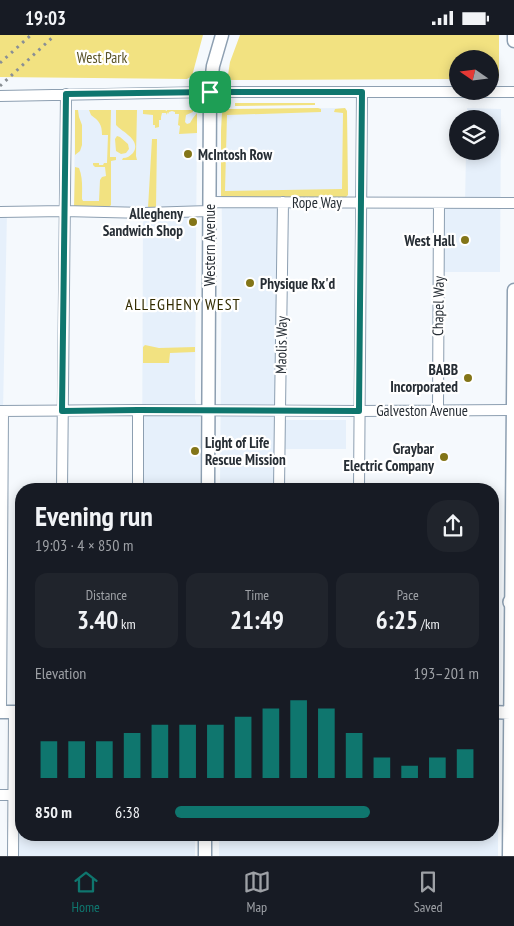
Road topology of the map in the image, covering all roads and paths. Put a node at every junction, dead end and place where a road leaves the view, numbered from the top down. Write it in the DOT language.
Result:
graph roads {
  1 [pos="222,35"];
  2 [pos="514,35"];
  3 [pos="514,41"];
  4 [pos="210,92"];
  5 [pos="362,92"];
  6 [pos="514,92"];
  7 [pos="66,94"];
  8 [pos="2,95"];
  9 [pos="284,202"];
  10 [pos="361,202"];
  11 [pos="439,203"];
  12 [pos="514,203"];
  13 [pos="209,206"];
  14 [pos="64,211"];
  15 [pos="0,212"];
  16 [pos="514,290"];
  17 [pos="138,410"];
  18 [pos="280,410"];
  19 [pos="438,410"];
  20 [pos="514,410"];
  21 [pos="2,411"];
  22 [pos="62,411"];
  23 [pos="208,411"];
  24 [pos="359,411"];
  25 [pos="62,483"];
  26 [pos="138,483"];
  27 [pos="208,483"];
  28 [pos="279,483"];
  29 [pos="359,483"];
  30 [pos="513,566"];
  31 [pos="513,602"];
  32 [pos="9,712"];
  33 [pos="499,712"];
  34 [pos="512,713"];
  35 [pos="15,774"];
  36 [pos="0,795"];
  37 [pos="15,795"];
  38 [pos="15,826"];
  39 [pos="205,841"];
  40 [pos="13,856"];
  41 [pos="205,856"];
  42 [pos="509,856"];
  1 -- 4 [label="main road, Western Avenue"];
  2 -- 3 [label="main road"];
  4 -- 5 [label="street"];
  4 -- 7 [label="street"];
  4 -- 13 [label="main road, Western Avenue"];
  5 -- 6 [label="street"];
  5 -- 10 [label="street"];
  7 -- 8 [label="street"];
  7 -- 14 [label="street"];
  9 -- 10 [label="street, Rope Way"];
  9 -- 13 [label="street, Rope Way"];
  9 -- 18 [label="street, Maolis Way"];
  10 -- 11 [label="street, Rope Way"];
  10 -- 24 [label="street"];
  11 -- 12 [label="street, Rope Way"];
  11 -- 19 [label="street, Chapel Way"];
  13 -- 14 [label="street, Rope Way"];
  13 -- 23 [label="main road, Western Avenue"];
  14 -- 15 [label="street, Rope Way"];
  14 -- 22 [label="street"];
  16 -- 20 [label="main road"];
  17 -- 22 [label="street, Galveston Avenue"];
  17 -- 23 [label="street, Galveston Avenue"];
  17 -- 26 [label="street"];
  18 -- 23 [label="street, Galveston Avenue"];
  18 -- 24 [label="street, Galveston Avenue"];
  18 -- 28 [label="street, Maolis Way"];
  19 -- 20 [label="street, Galveston Avenue"];
  19 -- 24 [label="street, Galveston Avenue"];
  20 -- 30 [label="main road"];
  21 -- 22 [label="street, Galveston Avenue"];
  21 -- 32 [label="street"];
  22 -- 25 [label="street"];
  23 -- 27 [label="main road, Western Avenue"];
  24 -- 29 [label="street"];
  30 -- 31 [label="main road"];
  31 -- 34 [label="main road"];
  32 -- 35 [label="street"];
  33 -- 34 [label="main road"];
  34 -- 42 [label="main road"];
  36 -- 37 [label="street"];
  38 -- 40 [label="street"];
  39 -- 41 [label="main road"];
}
